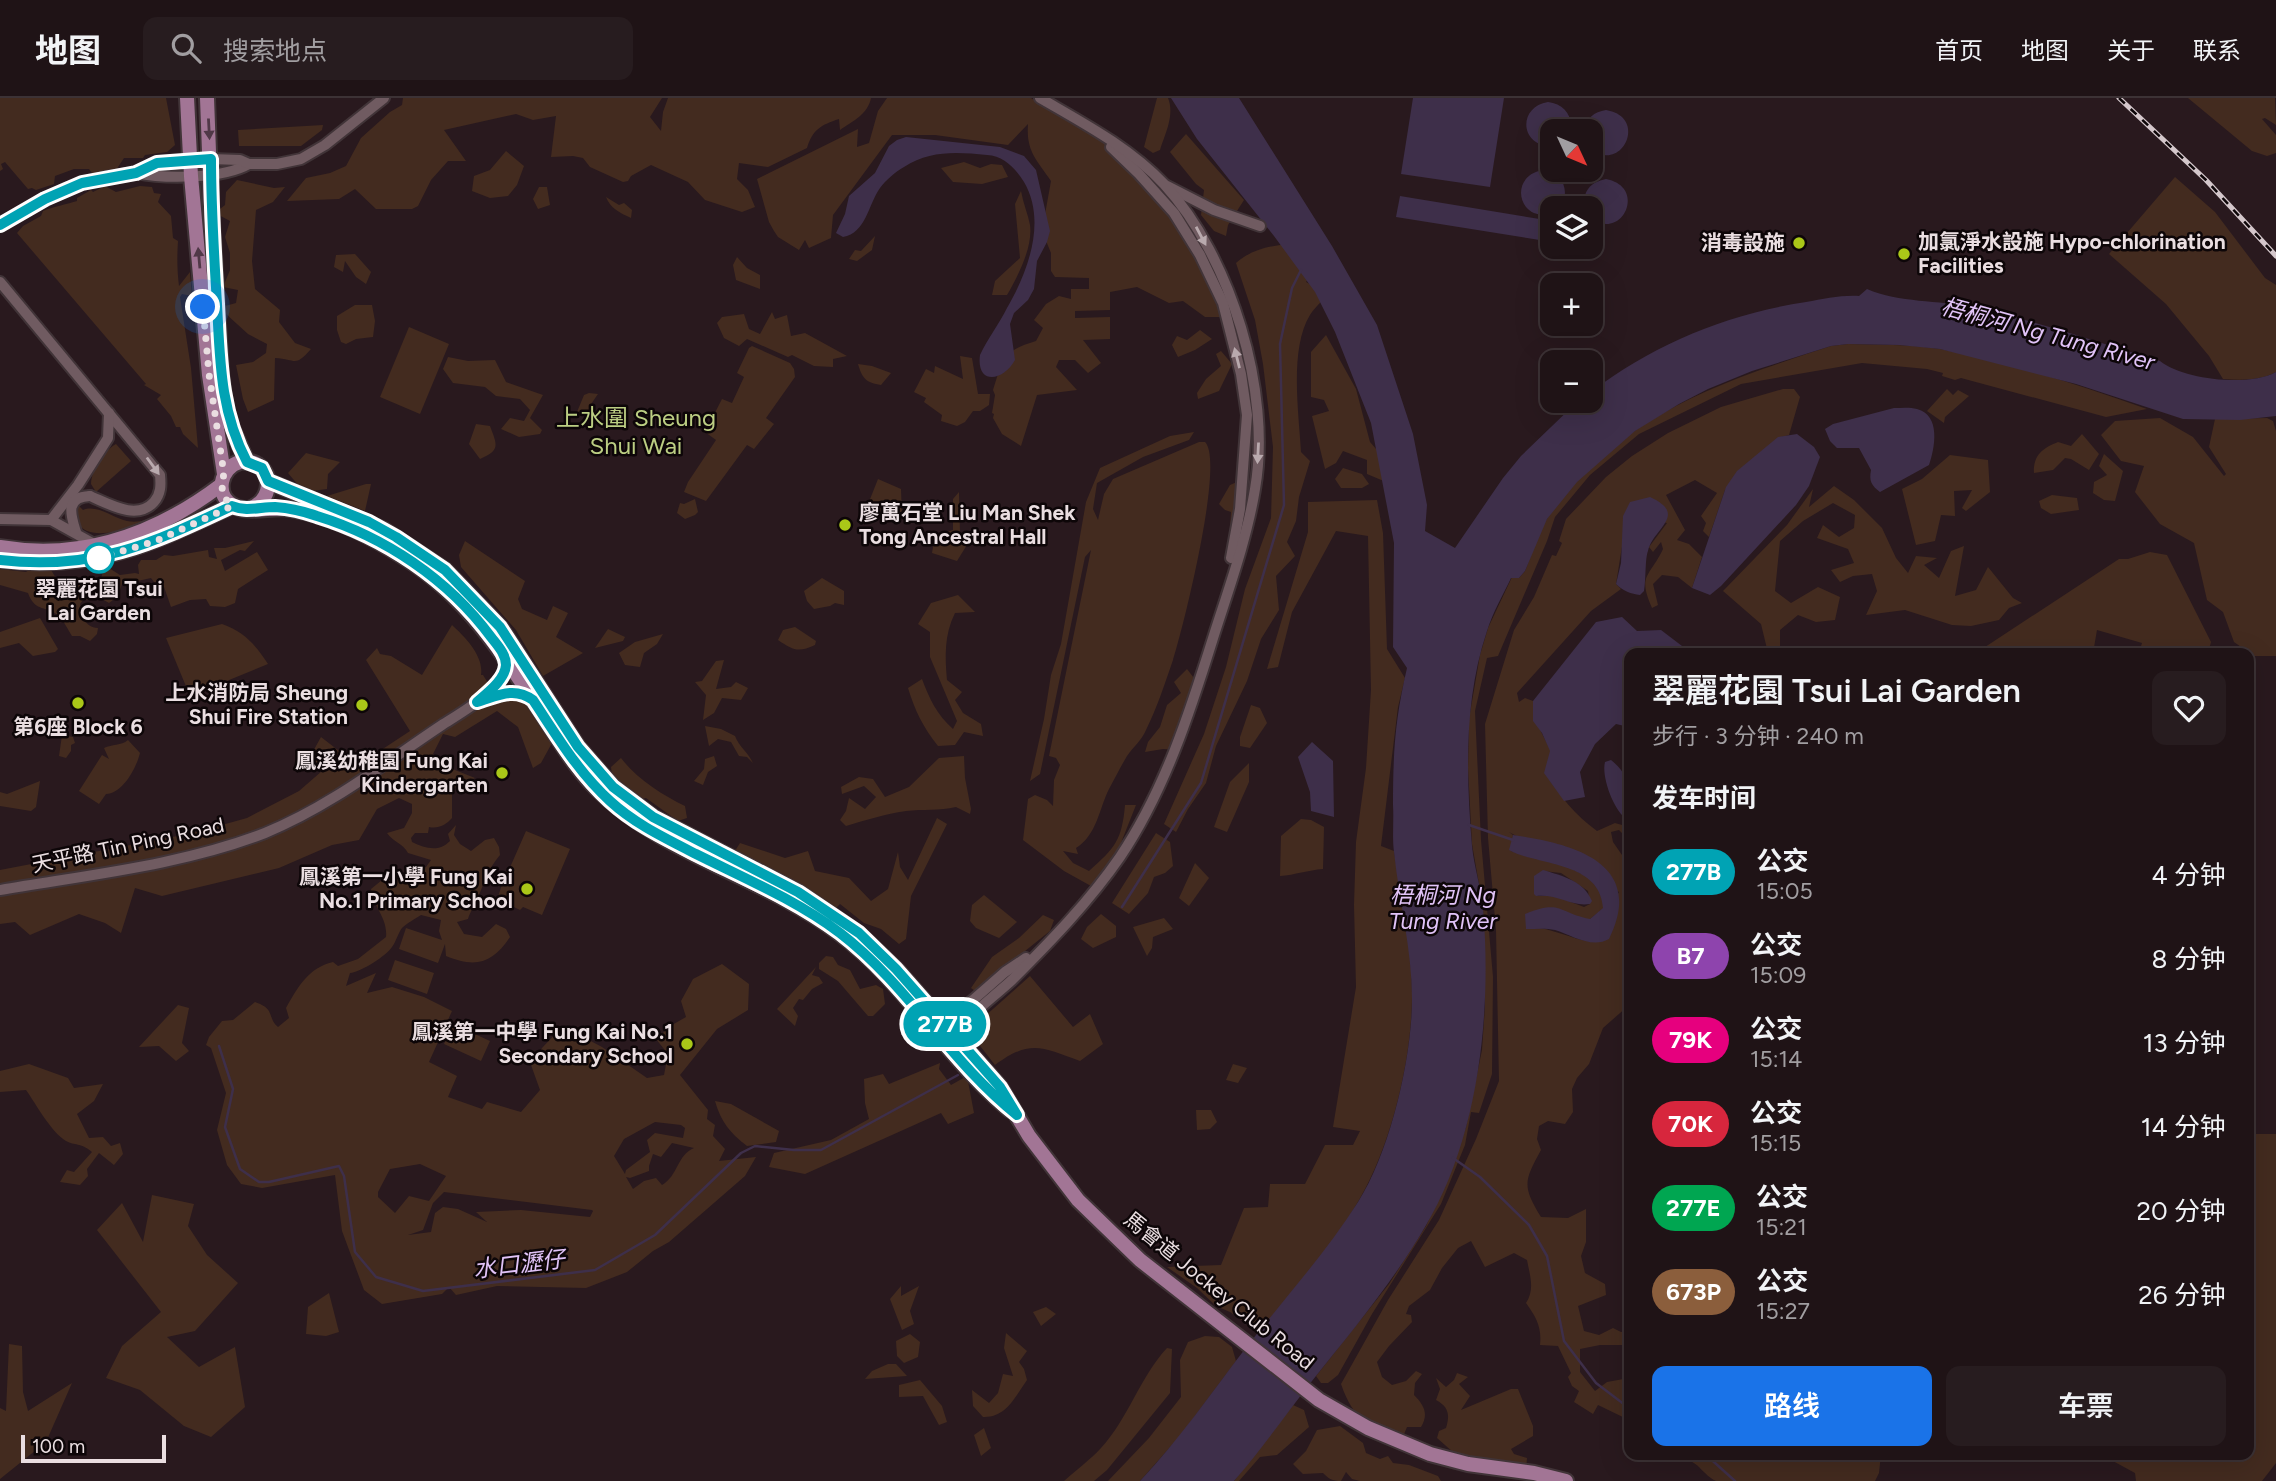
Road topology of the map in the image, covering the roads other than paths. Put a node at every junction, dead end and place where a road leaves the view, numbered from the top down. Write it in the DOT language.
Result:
graph roads {
  1 [pos="187,98"];
  2 [pos="207,98"];
  3 [pos="384,98"];
  4 [pos="1040,98"];
  5 [pos="1082,123"];
  6 [pos="190,160"];
  7 [pos="211,166"];
  8 [pos="136,173"];
  9 [pos="191,176"];
  10 [pos="1165,185"];
  11 [pos="1,226"];
  12 [pos="1260,226"];
  13 [pos="0,282"];
  14 [pos="109,413"];
  15 [pos="126,434"];
  16 [pos="108,438"];
  17 [pos="247,462"];
  18 [pos="84,475"];
  19 [pos="223,480"];
  20 [pos="268,481"];
  21 [pos="90,496"];
  22 [pos="232,506"];
  23 [pos="249,509"];
  24 [pos="0,519"];
  25 [pos="51,520"];
  26 [pos="76,532"];
  27 [pos="96,545"];
  28 [pos="0,547"];
  29 [pos="0,560"];
  30 [pos="1227,595"];
  31 [pos="503,653"];
  32 [pos="533,700"];
  33 [pos="477,702"];
  34 [pos="0,890"];
  35 [pos="945,1032"];
  36 [pos="1566,1481"];
  1 -- 6 [label="main road"];
  2 -- 7 [label="main road, one-way"];
  3 -- 7 [label="street"];
  4 -- 5 [label="street"];
  5 -- 10 [label="street"];
  30 -- 5 [label="street, one-way"];
  6 -- 7 [label="street"];
  6 -- 8 [label="street"];
  6 -- 9 [label="main road"];
  7 -- 9 [label="street"];
  7 -- 17 [label="main road"];
  8 -- 9 [label="street"];
  8 -- 11 [label="street"];
  19 -- 9 [label="main road, one-way"];
  10 -- 12 [label="street"];
  10 -- 30 [label="street, one-way"];
  13 -- 14 [label="street"];
  14 -- 15 [label="street"];
  14 -- 16 [label="street"];
  15 -- 16 [label="street"];
  15 -- 21 [label="street, one-way"];
  16 -- 18 [label="street"];
  17 -- 19 [label="main road"];
  17 -- 20 [label="main road"];
  18 -- 21 [label="street"];
  18 -- 25 [label="street"];
  19 -- 22 [label="main road"];
  19 -- 27 [label="main road"];
  20 -- 23 [label="main road"];
  20 -- 35 [label="main road, 馬會道 Jockey Club Road"];
  21 -- 26 [label="street"];
  22 -- 23 [label="main road"];
  22 -- 29 [label="main road"];
  23 -- 31 [label="main road, 馬會道 Jockey Club Road"];
  24 -- 25 [label="street"];
  25 -- 26 [label="street"];
  26 -- 27 [label="street"];
  27 -- 28 [label="main road"];
  30 -- 35 [label="street"];
  31 -- 32 [label="main road, 馬會道 Jockey Club Road"];
  31 -- 33 [label="street, 天平路 Tin Ping Road"];
  32 -- 33 [label="street, 天平路 Tin Ping Road"];
  32 -- 35 [label="main road, 馬會道 Jockey Club Road"];
  33 -- 34 [label="street, 天平路 Tin Ping Road"];
  35 -- 36 [label="main road, 馬會道 Jockey Club Road"];
}
